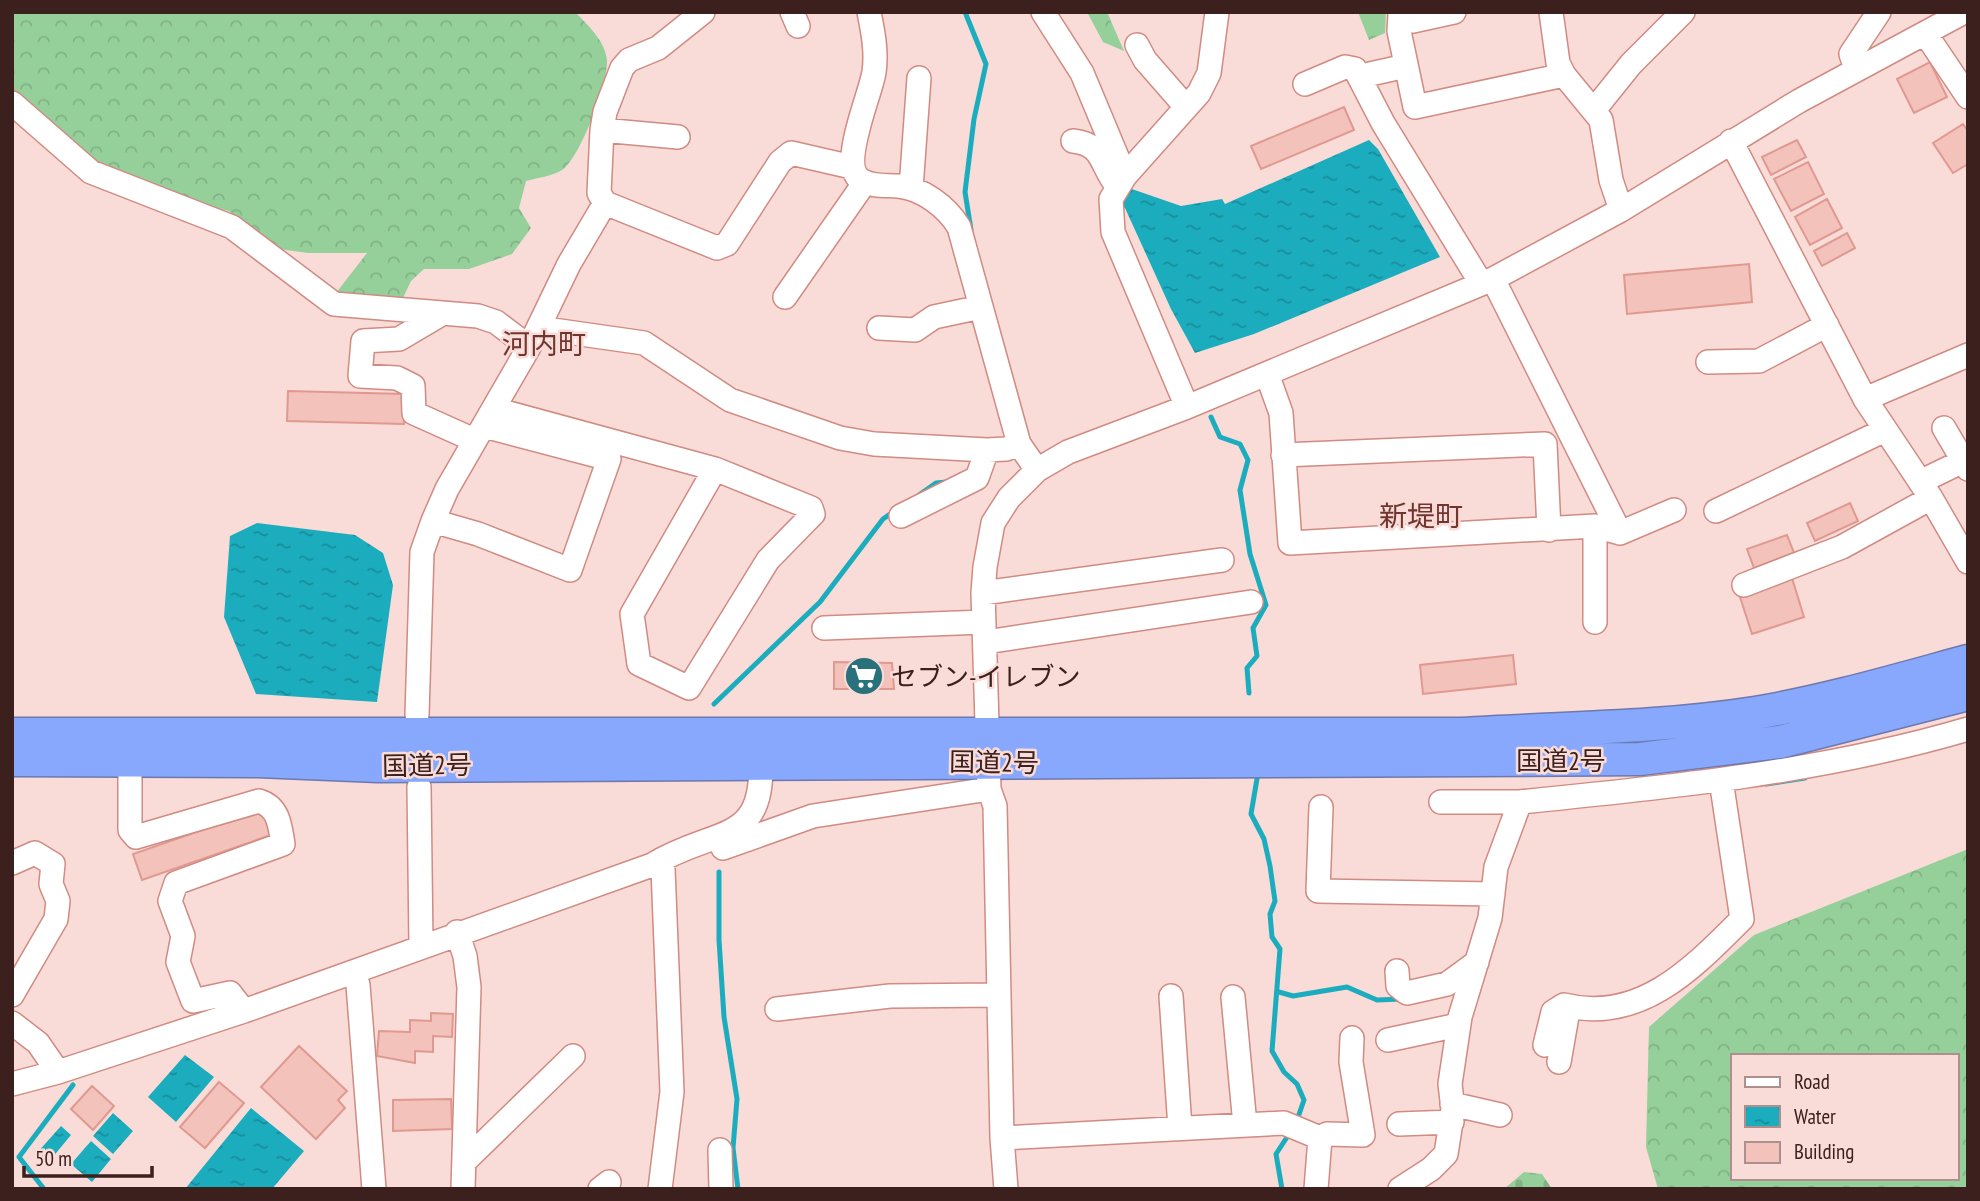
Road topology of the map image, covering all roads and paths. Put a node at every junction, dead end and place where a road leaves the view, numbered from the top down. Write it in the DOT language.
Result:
graph roads {
  1 [pos="703,12"];
  2 [pos="869,12"];
  3 [pos="1043,12"];
  4 [pos="1217,12"];
  5 [pos="1454,12"];
  6 [pos="1551,12"];
  7 [pos="1683,12"];
  8 [pos="1879,12"];
  9 [pos="1964,12"];
  10 [pos="1401,14"];
  11 [pos="1925,33"];
  12 [pos="1137,45"];
  13 [pos="1406,66"];
  14 [pos="1856,69"];
  15 [pos="1564,75"];
  16 [pos="919,78"];
  17 [pos="1362,79"];
  18 [pos="1306,84"];
  19 [pos="1968,97"];
  20 [pos="12,103"];
  21 [pos="1185,107"];
  22 [pos="1594,110"];
  23 [pos="602,130"];
  24 [pos="678,137"];
  25 [pos="1073,141"];
  26 [pos="1731,141"];
  27 [pos="859,175"];
  28 [pos="1121,181"];
  29 [pos="911,188"];
  30 [pos="605,203"];
  31 [pos="1621,210"];
  32 [pos="1487,281"];
  33 [pos="785,296"];
  34 [pos="981,307"];
  35 [pos="443,313"];
  36 [pos="1827,325"];
  37 [pos="879,328"];
  38 [pos="534,338"];
  39 [pos="1968,355"];
  40 [pos="1708,362"];
  41 [pos="1267,374"];
  42 [pos="1866,399"];
  43 [pos="1187,407"];
  44 [pos="484,425"];
  45 [pos="1944,428"];
  46 [pos="1885,430"];
  47 [pos="1019,444"];
  48 [pos="986,450"];
  49 [pos="1283,455"];
  50 [pos="1966,465"];
  51 [pos="715,469"];
  52 [pos="1037,470"];
  53 [pos="1925,490"];
  54 [pos="1674,510"];
  55 [pos="1716,511"];
  56 [pos="901,516"];
  57 [pos="433,521"];
  58 [pos="1595,526"];
  59 [pos="1549,530"];
  60 [pos="1620,534"];
  61 [pos="1222,560"];
  62 [pos="1967,560"];
  63 [pos="1968,584"];
  64 [pos="1744,585"];
  65 [pos="983,593"];
  66 [pos="1251,602"];
  67 [pos="1595,622"];
  68 [pos="824,628"];
  69 [pos="985,632"];
  70 [pos="1968,661"];
  71 [pos="1968,694"];
  72 [pos="417,715"];
  73 [pos="1968,729"];
  74 [pos="12,734"];
  75 [pos="760,748"];
  76 [pos="12,760"];
  77 [pos="130,761"];
  78 [pos="989,761"];
  79 [pos="1721,780"];
  80 [pos="419,787"];
  81 [pos="1441,802"];
  82 [pos="1520,802"];
  83 [pos="1321,807"];
  84 [pos="12,863"];
  85 [pos="658,867"];
  86 [pos="1493,894"];
  87 [pos="457,932"];
  88 [pos="421,946"];
  89 [pos="1477,962"];
  90 [pos="1396,971"];
  91 [pos="353,972"];
  92 [pos="12,995"];
  93 [pos="998,995"];
  94 [pos="1171,996"];
  95 [pos="1233,998"];
  96 [pos="777,1009"];
  97 [pos="244,1011"];
  98 [pos="12,1023"];
  99 [pos="1458,1025"];
  100 [pos="1352,1038"];
  101 [pos="1388,1040"];
  102 [pos="1552,1054"];
  103 [pos="573,1056"];
  104 [pos="58,1072"];
  105 [pos="12,1084"];
  106 [pos="1452,1113"];
  107 [pos="1500,1115"];
  108 [pos="1399,1124"];
  109 [pos="1245,1125"];
  110 [pos="1180,1128"];
  111 [pos="1002,1138"];
  112 [pos="1320,1138"];
  113 [pos="720,1150"];
  114 [pos="464,1162"];
  115 [pos="374,1189"];
  116 [pos="463,1189"];
  117 [pos="660,1189"];
  118 [pos="721,1189"];
  119 [pos="1006,1189"];
  120 [pos="1316,1189"];
  121 [pos="1400,1189"];
  1 -- 23 [label="street"];
  2 -- 27 [label="street"];
  3 -- 28 [label="street"];
  4 -- 21 [label="street"];
  5 -- 10 [label="street"];
  6 -- 15 [label="street"];
  7 -- 22 [label="street"];
  8 -- 14 [label="street"];
  9 -- 11 [label="street"];
  10 -- 13 [label="street"];
  11 -- 14 [label="street"];
  11 -- 19 [label="street"];
  12 -- 21 [label="street"];
  13 -- 15 [label="street"];
  13 -- 17 [label="street"];
  14 -- 26 [label="street"];
  15 -- 22 [label="street"];
  16 -- 29 [label="street"];
  17 -- 18 [label="street"];
  17 -- 32 [label="street"];
  20 -- 35 [label="street"];
  21 -- 28 [label="street"];
  22 -- 31 [label="street"];
  23 -- 24 [label="street"];
  23 -- 30 [label="street"];
  25 -- 28 [label="street"];
  26 -- 31 [label="street"];
  26 -- 36 [label="street"];
  27 -- 29 [label="street"];
  27 -- 30 [label="street"];
  27 -- 33 [label="street"];
  28 -- 43 [label="street"];
  29 -- 34 [label="street"];
  30 -- 38 [label="street"];
  31 -- 32 [label="street"];
  32 -- 41 [label="street"];
  32 -- 60 [label="street"];
  34 -- 37 [label="street"];
  34 -- 47 [label="street"];
  35 -- 38 [label="street"];
  35 -- 44 [label="street"];
  36 -- 40 [label="street"];
  36 -- 42 [label="street"];
  38 -- 44 [label="street"];
  38 -- 48 [label="street"];
  39 -- 42 [label="street"];
  41 -- 43 [label="street"];
  41 -- 49 [label="street"];
  42 -- 46 [label="street"];
  43 -- 52 [label="street"];
  44 -- 51 [label="street"];
  44 -- 57 [label="street"];
  44 -- 57 [label="street"];
  45 -- 50 [label="street"];
  46 -- 53 [label="street"];
  46 -- 55 [label="street"];
  47 -- 48 [label="street"];
  47 -- 52 [label="street"];
  48 -- 56 [label="street"];
  49 -- 59 [label="street"];
  49 -- 59 [label="street"];
  50 -- 53 [label="street"];
  51 -- 51 [label="street"];
  52 -- 65 [label="street"];
  53 -- 62 [label="street"];
  53 -- 64 [label="street"];
  54 -- 60 [label="street"];
  57 -- 72 [label="street"];
  58 -- 59 [label="street"];
  58 -- 60 [label="street"];
  58 -- 67 [label="street"];
  61 -- 65 [label="street"];
  62 -- 63 [label="street"];
  65 -- 69 [label="street"];
  66 -- 69 [label="street"];
  68 -- 69 [label="street"];
  69 -- 78 [label="street"];
  70 -- 78 [label="highway, 国道2号"];
  71 -- 78 [label="highway, 国道2号"];
  73 -- 79 [label="street"];
  74 -- 75 [label="highway, 国道2号"];
  75 -- 77 [label="highway, 国道2号"];
  75 -- 78 [label="highway, 国道2号"];
  75 -- 85 [label="street"];
  76 -- 77 [label="highway, 国道2号"];
  77 -- 97 [label="street"];
  78 -- 85 [label="street"];
  78 -- 93 [label="street"];
  79 -- 82 [label="street"];
  79 -- 102 [label="street"];
  80 -- 88 [label="street"];
  81 -- 82 [label="street"];
  82 -- 86 [label="street"];
  83 -- 86 [label="street"];
  84 -- 92 [label="street"];
  85 -- 87 [label="street"];
  85 -- 117 [label="street"];
  86 -- 89 [label="street"];
  87 -- 88 [label="street"];
  87 -- 114 [label="street"];
  88 -- 91 [label="street"];
  89 -- 90 [label="street"];
  89 -- 99 [label="street"];
  91 -- 97 [label="street"];
  91 -- 115 [label="street"];
  93 -- 96 [label="street"];
  93 -- 111 [label="street"];
  94 -- 110 [label="street"];
  95 -- 109 [label="street"];
  97 -- 104 [label="street"];
  98 -- 104 [label="street"];
  99 -- 101 [label="street"];
  99 -- 106 [label="street"];
  100 -- 112 [label="street"];
  103 -- 114 [label="street"];
  104 -- 105 [label="street"];
  106 -- 107 [label="street"];
  106 -- 108 [label="street"];
  106 -- 121 [label="street"];
  109 -- 110 [label="street"];
  109 -- 112 [label="street"];
  110 -- 111 [label="street"];
  111 -- 119 [label="street"];
  112 -- 120 [label="street"];
  113 -- 118 [label="street"];
  114 -- 116 [label="street"];
}
